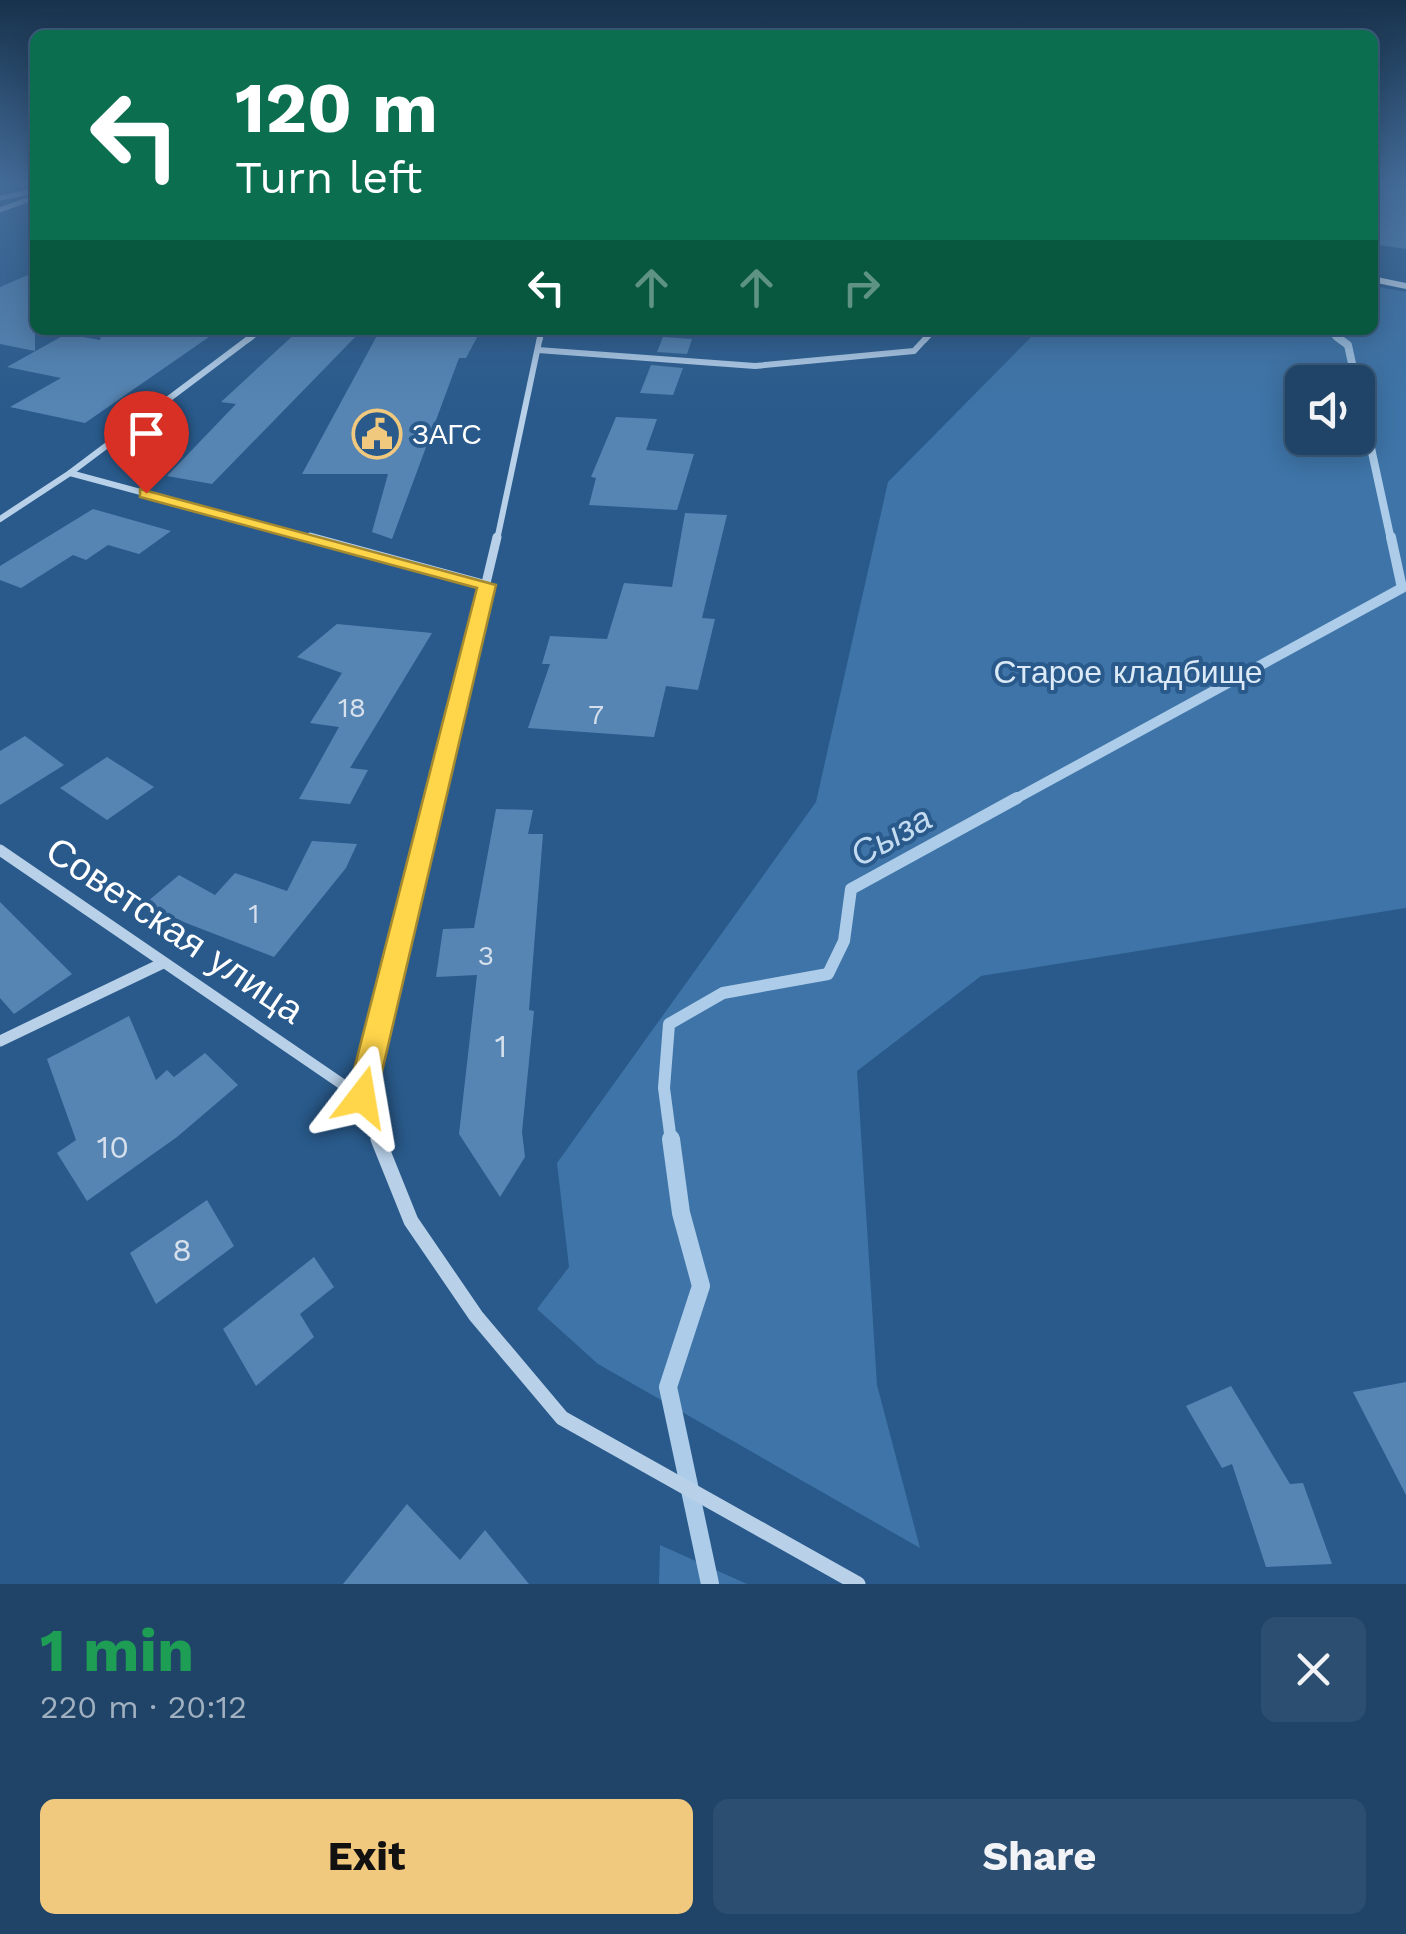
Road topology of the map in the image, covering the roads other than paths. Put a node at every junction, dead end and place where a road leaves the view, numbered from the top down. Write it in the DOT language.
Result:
graph roads {
  1 [pos="1378,280"];
  2 [pos="1406,286"];
  3 [pos="254,335"];
  4 [pos="541,335"];
  5 [pos="929,335"];
  6 [pos="538,350"];
  7 [pos="70,473"];
  8 [pos="2,516"];
  9 [pos="487,585"];
  10 [pos="0,850"];
  11 [pos="163,963"];
  12 [pos="0,1041"];
  13 [pos="362,1097"];
  14 [pos="858,1584"];
  1 -- 2 [label="main road"];
  3 -- 7 [label="street"];
  4 -- 6 [label="street"];
  5 -- 6 [label="street"];
  6 -- 9 [label="street"];
  7 -- 8 [label="street"];
  7 -- 9 [label="street"];
  9 -- 13 [label="street"];
  10 -- 11 [label="street, Советская улица"];
  11 -- 12 [label="street"];
  11 -- 13 [label="street, Советская улица"];
  13 -- 14 [label="street"];
}
